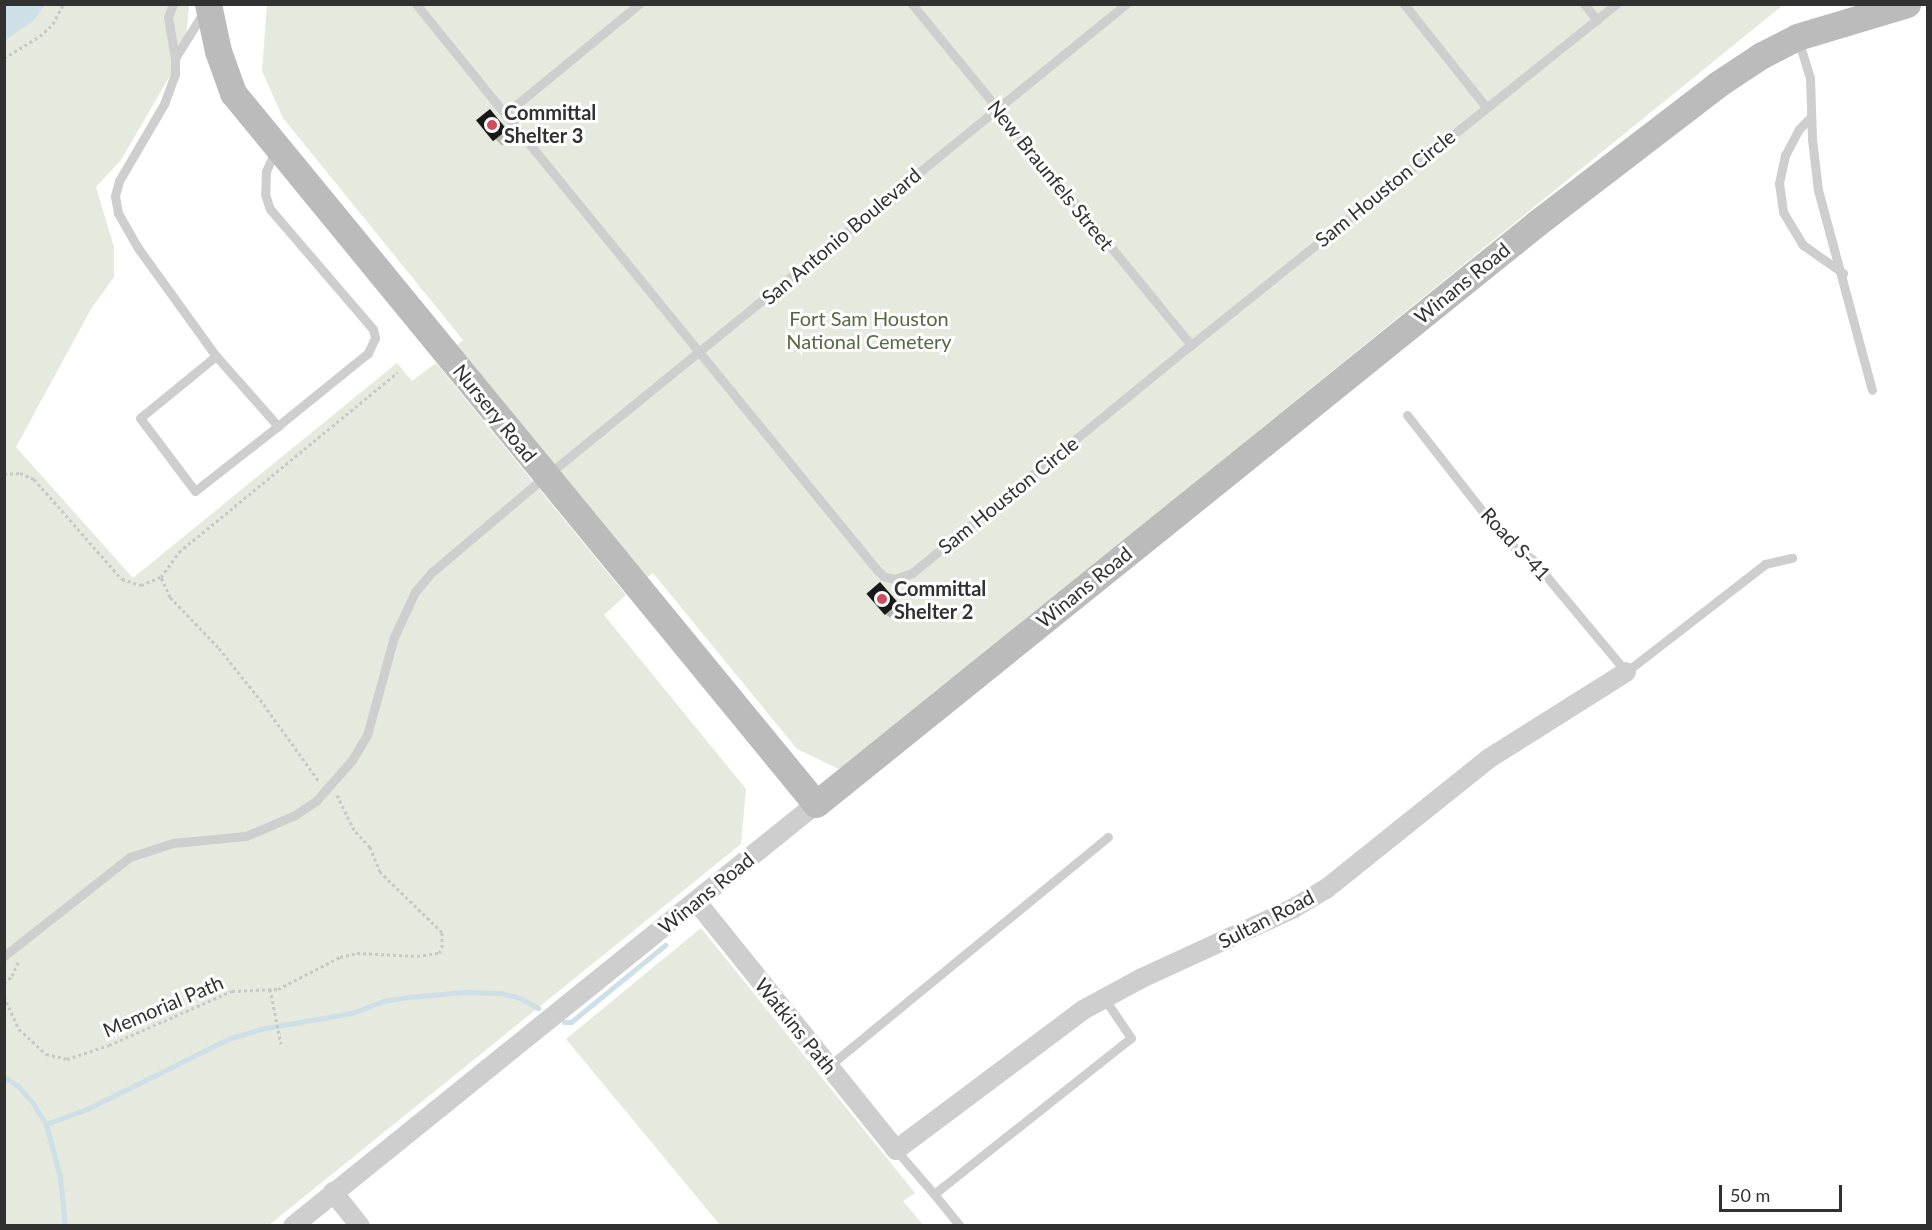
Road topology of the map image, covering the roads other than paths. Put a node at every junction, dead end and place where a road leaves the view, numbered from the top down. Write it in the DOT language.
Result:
graph roads {
  1 [pos="172,4"];
  2 [pos="416,4"];
  3 [pos="639,4"];
  4 [pos="912,4"];
  5 [pos="1126,4"];
  6 [pos="1404,4"];
  7 [pos="1584,4"];
  8 [pos="1616,4"];
  9 [pos="1907,4"];
  10 [pos="208,6"];
  11 [pos="1597,20"];
  12 [pos="1797,37"];
  13 [pos="175,58"];
  14 [pos="996,107"];
  15 [pos="1486,107"];
  16 [pos="505,114"];
  17 [pos="1811,117"];
  18 [pos="277,146"];
  19 [pos="1843,273"];
  20 [pos="1191,345"];
  21 [pos="700,352"];
  22 [pos="216,356"];
  23 [pos="1872,390"];
  24 [pos="1407,415"];
  25 [pos="278,426"];
  26 [pos="556,468"];
  27 [pos="536,484"];
  28 [pos="1792,558"];
  29 [pos="1626,672"];
  30 [pos="816,804"];
  31 [pos="1108,837"];
  32 [pos="696,901"];
  33 [pos="4,956"];
  34 [pos="1104,999"];
  35 [pos="829,1066"];
  36 [pos="896,1150"];
  37 [pos="333,1192"];
  38 [pos="934,1194"];
  39 [pos="293,1226"];
  40 [pos="360,1226"];
  41 [pos="960,1226"];
  1 -- 13 [label="lane"];
  2 -- 16 [label="lane, Sam Houston Circle"];
  3 -- 16 [label="lane"];
  4 -- 14 [label="lane, New Braunfels Street"];
  5 -- 14 [label="lane, San Antonio Boulevard"];
  6 -- 15 [label="lane"];
  7 -- 11 [label="lane"];
  8 -- 11 [label="lane, Sam Houston Circle"];
  9 -- 12 [label="street, Winans Road"];
  10 -- 13 [label="lane"];
  10 -- 18 [label="street, Nursery Road"];
  11 -- 15 [label="lane, Sam Houston Circle"];
  12 -- 17 [label="lane"];
  12 -- 30 [label="street, Winans Road"];
  13 -- 22 [label="lane"];
  14 -- 20 [label="lane, New Braunfels Street"];
  14 -- 21 [label="lane, San Antonio Boulevard"];
  15 -- 20 [label="lane, Sam Houston Circle"];
  16 -- 21 [label="lane, Sam Houston Circle"];
  17 -- 19 [label="lane"];
  17 -- 19 [label="lane"];
  18 -- 25 [label="lane"];
  18 -- 30 [label="street, Nursery Road"];
  19 -- 23 [label="lane"];
  20 -- 21 [label="lane, Sam Houston Circle"];
  21 -- 26 [label="lane, San Antonio Boulevard"];
  22 -- 25 [label="lane"];
  22 -- 25 [label="lane"];
  24 -- 29 [label="lane, Road S-41"];
  27 -- 33 [label="lane"];
  28 -- 29 [label="lane"];
  29 -- 34 [label="street, Sultan Road"];
  30 -- 32 [label="street, Winans Road"];
  31 -- 35 [label="lane"];
  32 -- 35 [label="street, Watkins Path"];
  32 -- 37 [label="street, Winans Road"];
  34 -- 36 [label="street, Sultan Road"];
  34 -- 38 [label="lane"];
  35 -- 36 [label="street, Watkins Path"];
  36 -- 38 [label="lane"];
  37 -- 39 [label="street, Winans Road"];
  37 -- 40 [label="street"];
  38 -- 41 [label="lane"];
}
